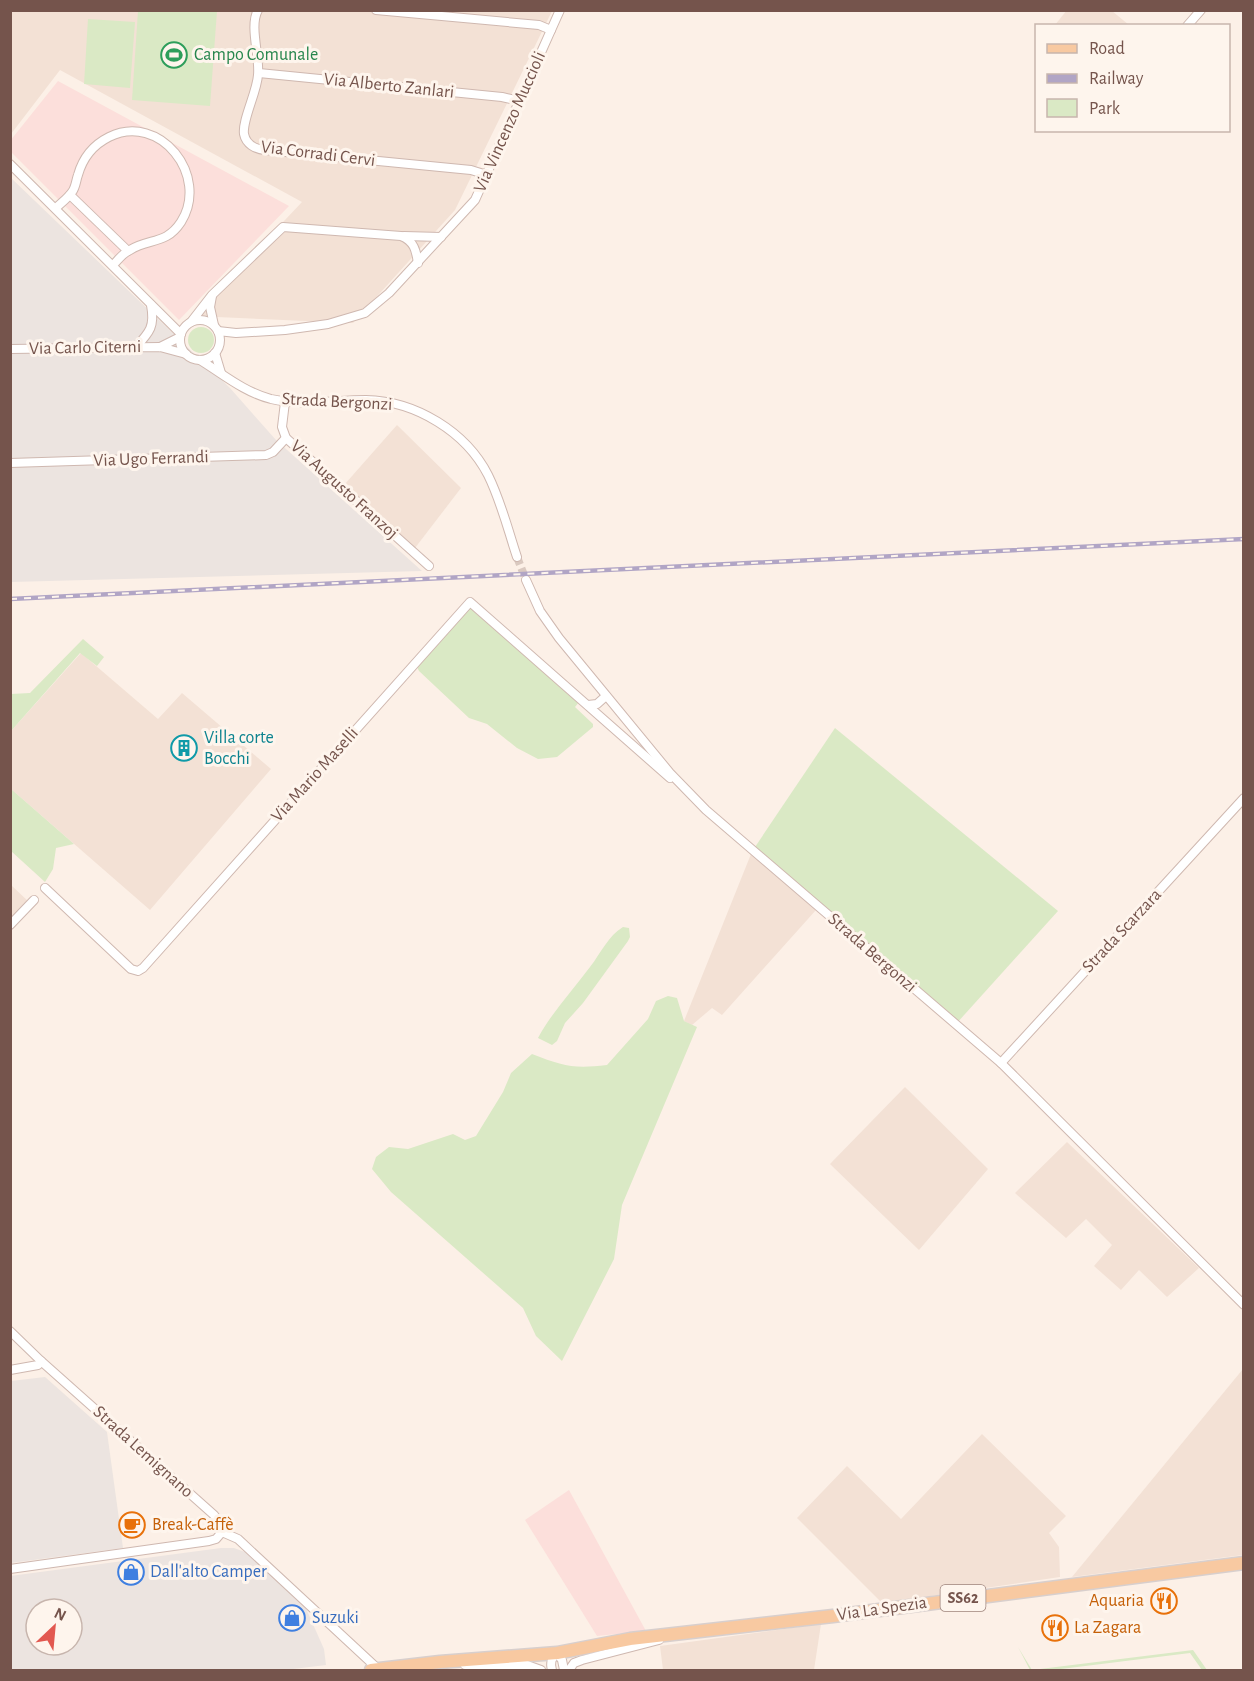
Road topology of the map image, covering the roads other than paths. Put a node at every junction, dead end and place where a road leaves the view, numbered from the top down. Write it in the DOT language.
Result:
graph roads {
  1 [pos="258,10"];
  2 [pos="376,10"];
  3 [pos="560,10"];
  4 [pos="1201,10"];
  5 [pos="1189,24"];
  6 [pos="551,30"];
  7 [pos="259,73"];
  8 [pos="520,101"];
  9 [pos="10,164"];
  10 [pos="487,175"];
  11 [pos="70,195"];
  12 [pos="56,208"];
  13 [pos="401,236"];
  14 [pos="441,237"];
  15 [pos="128,251"];
  16 [pos="418,263"];
  17 [pos="112,265"];
  18 [pos="212,295"];
  19 [pos="150,303"];
  20 [pos="170,322"];
  21 [pos="190,323"];
  22 [pos="216,329"];
  23 [pos="236,333"];
  24 [pos="181,335"];
  25 [pos="160,346"];
  26 [pos="136,347"];
  27 [pos="10,349"];
  28 [pos="217,349"];
  29 [pos="186,354"];
  30 [pos="200,360"];
  31 [pos="221,373"];
  32 [pos="285,402"];
  33 [pos="286,438"];
  34 [pos="10,463"];
  35 [pos="517,557"];
  36 [pos="429,566"];
  37 [pos="526,580"];
  38 [pos="606,696"];
  39 [pos="588,705"];
  40 [pos="692,796"];
  41 [pos="1244,798"];
  42 [pos="45,888"];
  43 [pos="34,900"];
  44 [pos="10,925"];
  45 [pos="1001,1063"];
  46 [pos="1244,1305"];
  47 [pos="10,1331"];
  48 [pos="41,1361"];
  49 [pos="10,1370"];
  50 [pos="222,1532"];
  51 [pos="1244,1563"];
  52 [pos="10,1569"];
  53 [pos="682,1633"];
  54 [pos="557,1653"];
  55 [pos="440,1662"];
  56 [pos="405,1668"];
  57 [pos="376,1670"];
  58 [pos="541,1671"];
  59 [pos="552,1671"];
  60 [pos="564,1671"];
  61 [pos="569,1671"];
  1 -- 7 [label="street, Via Corradi Cervi"];
  2 -- 6 [label="street"];
  3 -- 6 [label="street, Via Vincenzo Muccioli"];
  4 -- 5 [label="street"];
  6 -- 8 [label="street, Via Vincenzo Muccioli"];
  7 -- 8 [label="street, Via Alberto Zanlari"];
  7 -- 10 [label="street, Via Corradi Cervi"];
  8 -- 10 [label="street, Via Vincenzo Muccioli"];
  9 -- 12 [label="street"];
  10 -- 14 [label="street, Via Vincenzo Muccioli"];
  11 -- 12 [label="street"];
  11 -- 15 [label="street"];
  11 -- 15 [label="street"];
  12 -- 17 [label="street"];
  13 -- 14 [label="street"];
  13 -- 16 [label="street"];
  13 -- 18 [label="street"];
  14 -- 16 [label="street, Via Vincenzo Muccioli"];
  15 -- 17 [label="street"];
  16 -- 23 [label="street, Via Vincenzo Muccioli"];
  17 -- 19 [label="street"];
  18 -- 21 [label="street"];
  18 -- 22 [label="street"];
  19 -- 20 [label="street"];
  19 -- 26 [label="street"];
  20 -- 21 [label="street"];
  20 -- 24 [label="street"];
  21 -- 22 [label="street"];
  21 -- 24 [label="street"];
  22 -- 23 [label="street, Via Vincenzo Muccioli"];
  22 -- 28 [label="street"];
  23 -- 28 [label="street"];
  24 -- 25 [label="street, Via Carlo Citerni"];
  24 -- 29 [label="street"];
  25 -- 26 [label="street, Via Carlo Citerni"];
  25 -- 29 [label="street, Via Carlo Citerni"];
  26 -- 27 [label="street, Via Carlo Citerni"];
  28 -- 30 [label="street"];
  28 -- 31 [label="street"];
  29 -- 30 [label="street"];
  30 -- 31 [label="street, Strada Bergonzi"];
  31 -- 32 [label="street, Strada Bergonzi"];
  32 -- 33 [label="street, Via Augusto Franzoj"];
  32 -- 35 [label="street, Strada Bergonzi"];
  33 -- 34 [label="street, Via Ugo Ferrandi"];
  33 -- 36 [label="street, Via Augusto Franzoj"];
  37 -- 38 [label="street, Strada Bergonzi"];
  38 -- 39 [label="street"];
  38 -- 40 [label="street, Strada Bergonzi"];
  39 -- 40 [label="street, Via Mario Maselli"];
  39 -- 42 [label="street, Via Mario Maselli"];
  40 -- 45 [label="street, Strada Bergonzi"];
  41 -- 45 [label="street, Strada Scarzara"];
  43 -- 44 [label="street"];
  45 -- 46 [label="street, Strada Bergonzi"];
  47 -- 48 [label="street, Strada Lemignano"];
  48 -- 49 [label="street"];
  48 -- 50 [label="street, Strada Lemignano"];
  50 -- 52 [label="street"];
  50 -- 57 [label="street, Strada Lemignano"];
  51 -- 53 [label="main road, Via La Spezia / SS62"];
  53 -- 54 [label="main road, Via La Spezia / SS62"];
  53 -- 61 [label="street"];
  54 -- 55 [label="main road, SS62"];
  54 -- 59 [label="street"];
  54 -- 60 [label="street"];
  55 -- 56 [label="main road, SS62"];
  55 -- 58 [label="street"];
  56 -- 57 [label="main road, SS62"];
}
